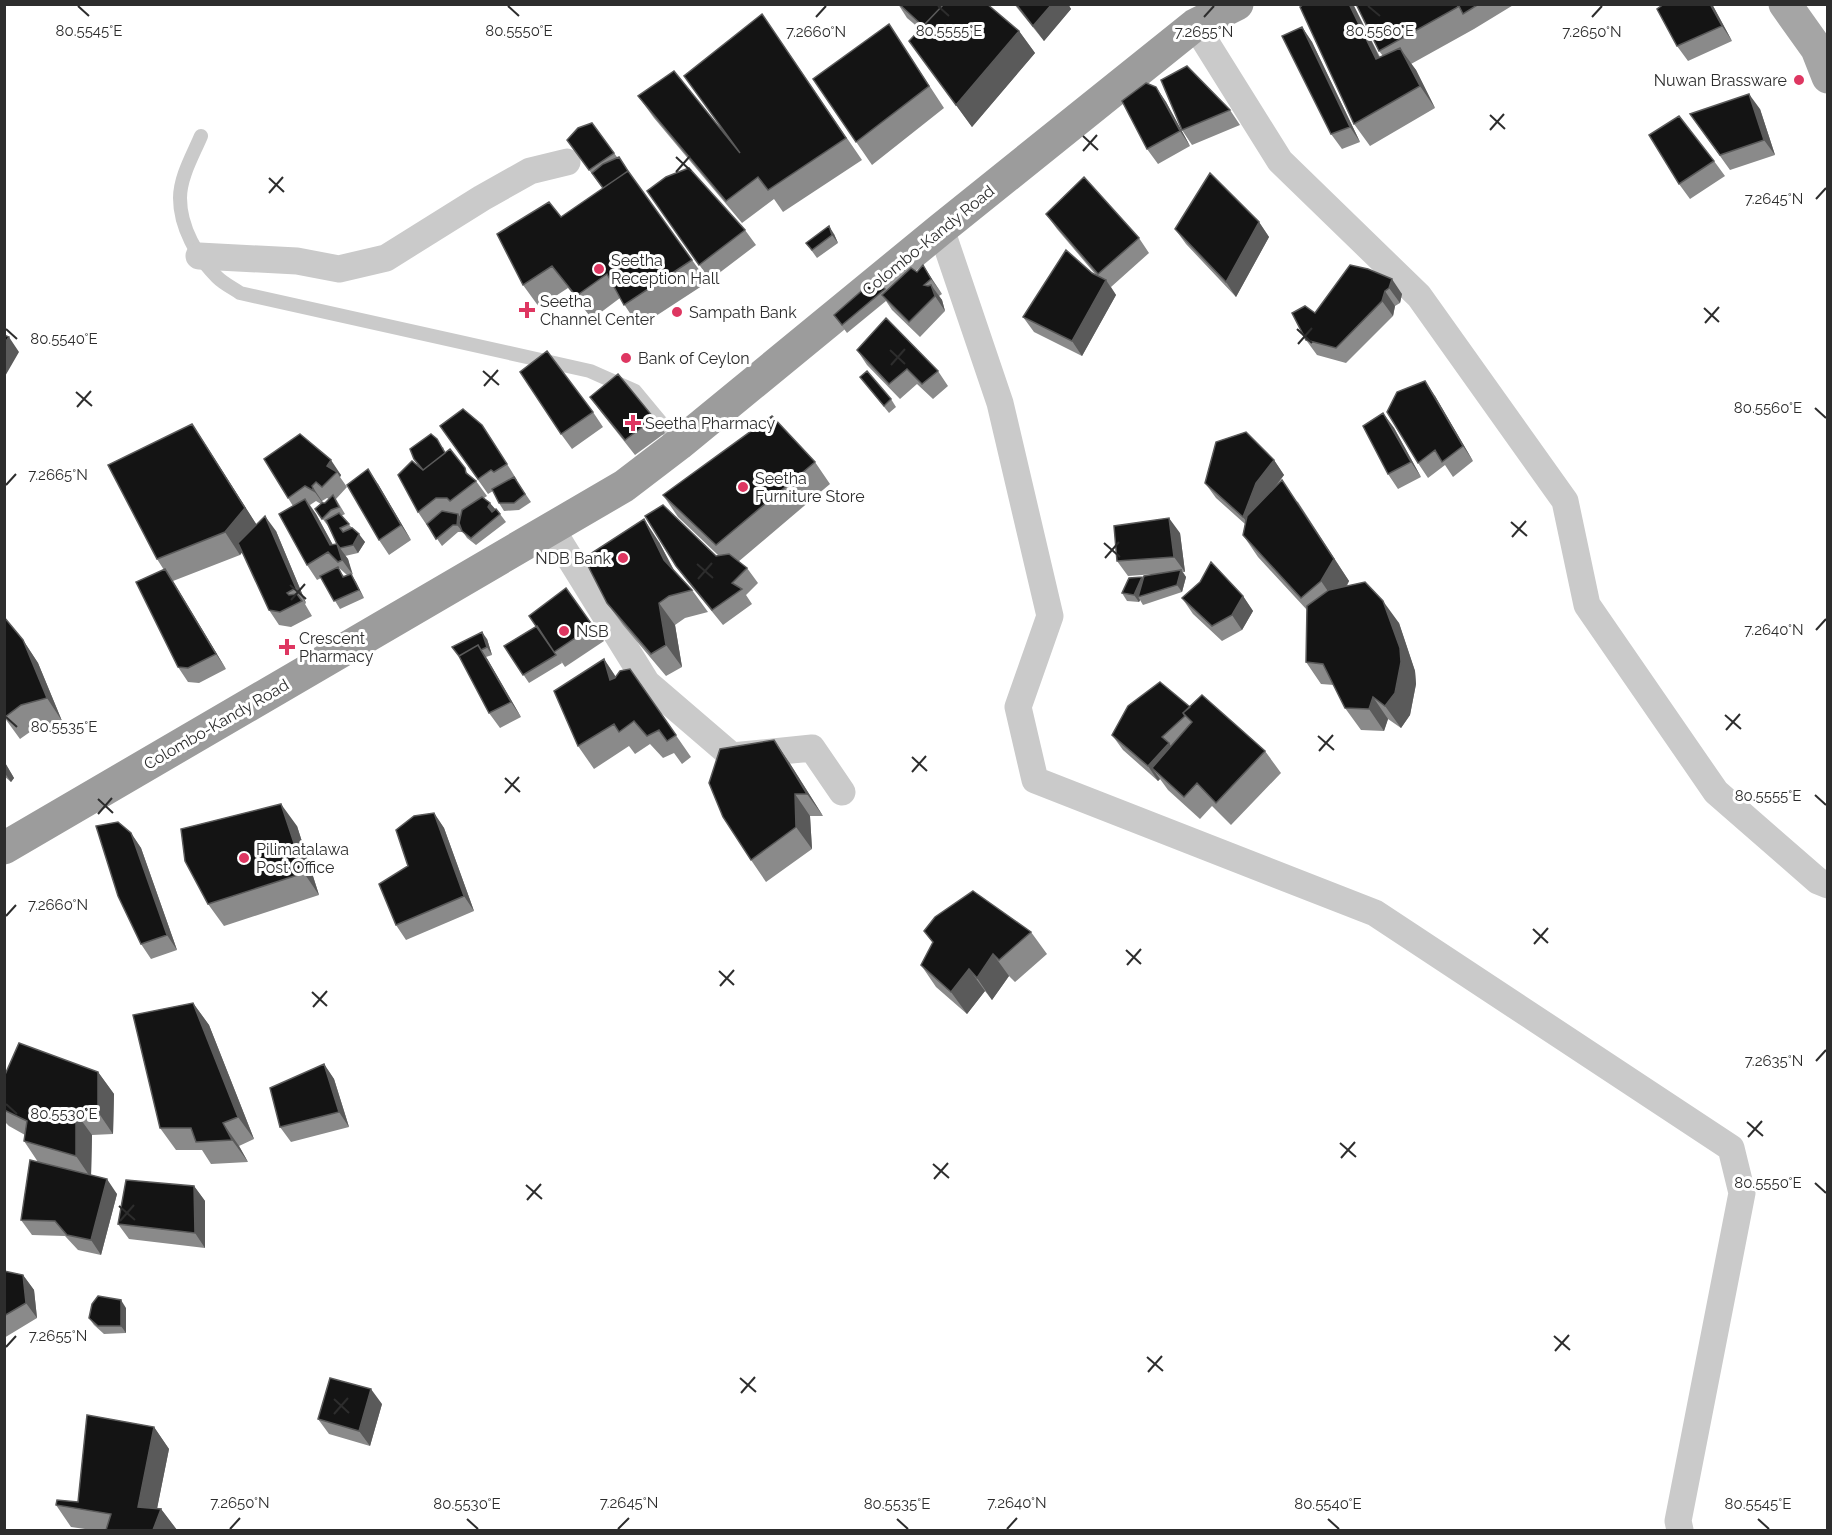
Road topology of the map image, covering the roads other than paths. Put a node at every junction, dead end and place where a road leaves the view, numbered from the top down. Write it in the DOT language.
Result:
graph roads {
  1 [pos="1236,4"];
  2 [pos="1785,4"];
  3 [pos="1195,26"];
  4 [pos="1827,77"];
  5 [pos="201,136"];
  6 [pos="567,162"];
  7 [pos="941,229"];
  8 [pos="199,256"];
  9 [pos="679,444"];
  10 [pos="551,528"];
  11 [pos="842,792"];
  12 [pos="4,848"];
  13 [pos="1827,885"];
  14 [pos="1680,1530"];
  1 -- 3 [label="highway, Colombo-Kandy Road"];
  2 -- 4 [label="main road"];
  3 -- 7 [label="highway, Colombo-Kandy Road"];
  3 -- 13 [label="street"];
  5 -- 8 [label="lane"];
  6 -- 8 [label="street"];
  7 -- 9 [label="highway, Colombo-Kandy Road"];
  7 -- 14 [label="street"];
  8 -- 9 [label="lane"];
  9 -- 10 [label="highway, Colombo-Kandy Road"];
  10 -- 11 [label="street"];
  10 -- 12 [label="highway, Colombo-Kandy Road"];
}
